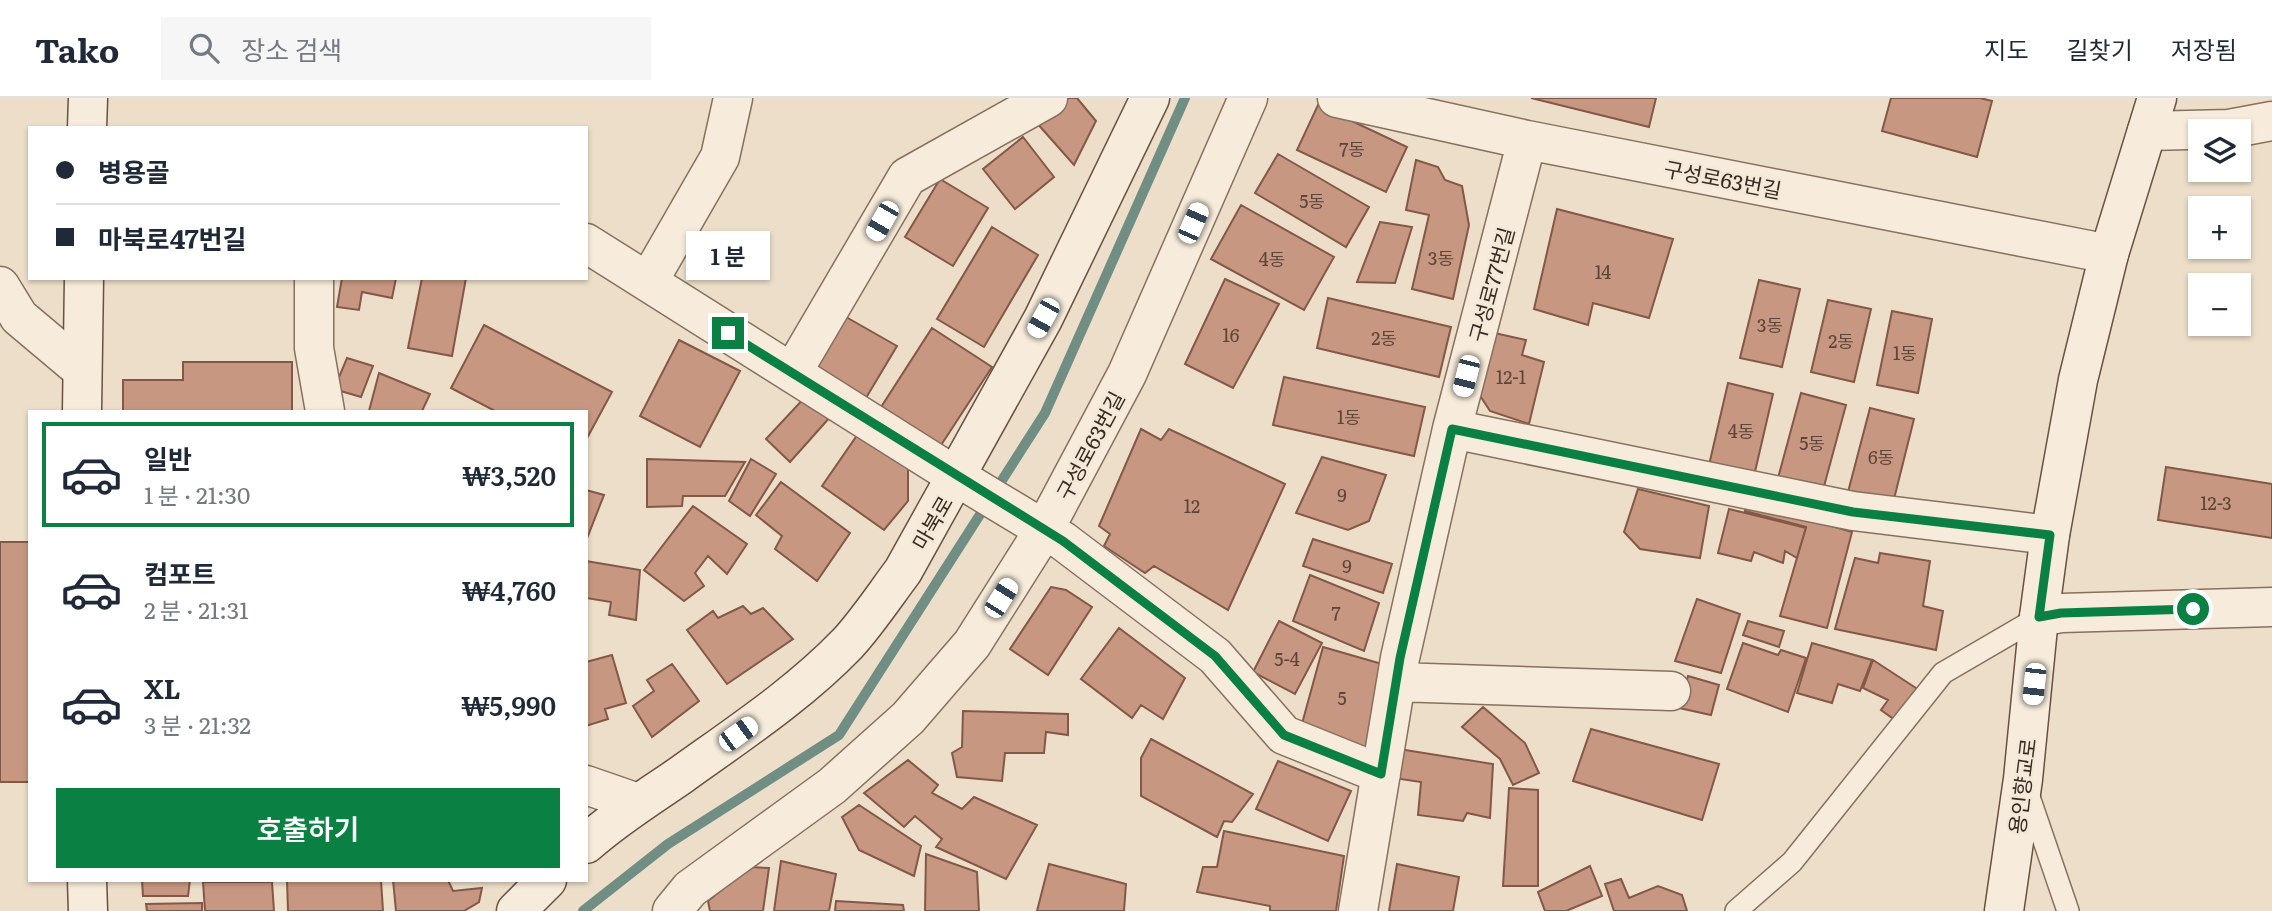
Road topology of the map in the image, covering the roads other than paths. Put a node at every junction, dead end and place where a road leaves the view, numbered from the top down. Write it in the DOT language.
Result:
graph roads {
  1 [pos="88,98"];
  2 [pos="733,98"];
  3 [pos="1048,98"];
  4 [pos="1150,98"];
  5 [pos="1248,98"];
  6 [pos="1337,98"];
  7 [pos="2152,114"];
  8 [pos="2272,121"];
  9 [pos="87,126"];
  10 [pos="1527,140"];
  11 [pos="588,244"];
  12 [pos="2109,254"];
  13 [pos="84,280"];
  14 [pos="314,280"];
  15 [pos="648,282"];
  16 [pos="0,286"];
  17 [pos="82,370"];
  18 [pos="793,373"];
  19 [pos="82,410"];
  20 [pos="324,410"];
  21 [pos="1452,429"];
  22 [pos="957,477"];
  23 [pos="1044,530"];
  24 [pos="2050,535"];
  25 [pos="2272,607"];
  26 [pos="2039,617"];
  27 [pos="1396,682"];
  28 [pos="1671,691"];
  29 [pos="1381,774"];
  30 [pos="2023,779"];
  31 [pos="588,786"];
  32 [pos="638,803"];
  33 [pos="588,842"];
  34 [pos="87,882"];
  35 [pos="545,882"];
  36 [pos="88,911"];
  37 [pos="516,911"];
  38 [pos="672,911"];
  39 [pos="1358,911"];
  40 [pos="1736,911"];
  41 [pos="2004,911"];
  42 [pos="2068,911"];
  1 -- 9 [label="street"];
  2 -- 15 [label="street"];
  3 -- 18 [label="street"];
  4 -- 22 [label="street, 마북로"];
  5 -- 23 [label="street, 구성로63번길"];
  6 -- 10 [label="street, 구성로63번길"];
  7 -- 8 [label="street"];
  7 -- 12 [label="street, 용인향교로"];
  10 -- 12 [label="street, 구성로63번길"];
  10 -- 21 [label="street, 구성로77번길"];
  11 -- 15 [label="street"];
  12 -- 24 [label="street, 용인향교로"];
  13 -- 17 [label="street"];
  14 -- 20 [label="street"];
  15 -- 18 [label="street"];
  16 -- 17 [label="street"];
  17 -- 19 [label="street"];
  18 -- 22 [label="street"];
  21 -- 24 [label="street"];
  21 -- 27 [label="street, 구성로77번길"];
  22 -- 23 [label="street"];
  22 -- 32 [label="street, 마북로"];
  23 -- 29 [label="street"];
  23 -- 38 [label="street, 구성로63번길"];
  24 -- 26 [label="street, 용인향교로"];
  25 -- 26 [label="street"];
  26 -- 30 [label="street, 용인향교로"];
  26 -- 40 [label="lane"];
  27 -- 28 [label="street"];
  27 -- 29 [label="street, 구성로77번길"];
  29 -- 39 [label="street, 구성로77번길"];
  30 -- 41 [label="street, 용인향교로"];
  30 -- 42 [label="lane"];
  31 -- 32 [label="street"];
  32 -- 33 [label="street, 마북로"];
  34 -- 36 [label="street"];
  35 -- 37 [label="street"];
}
